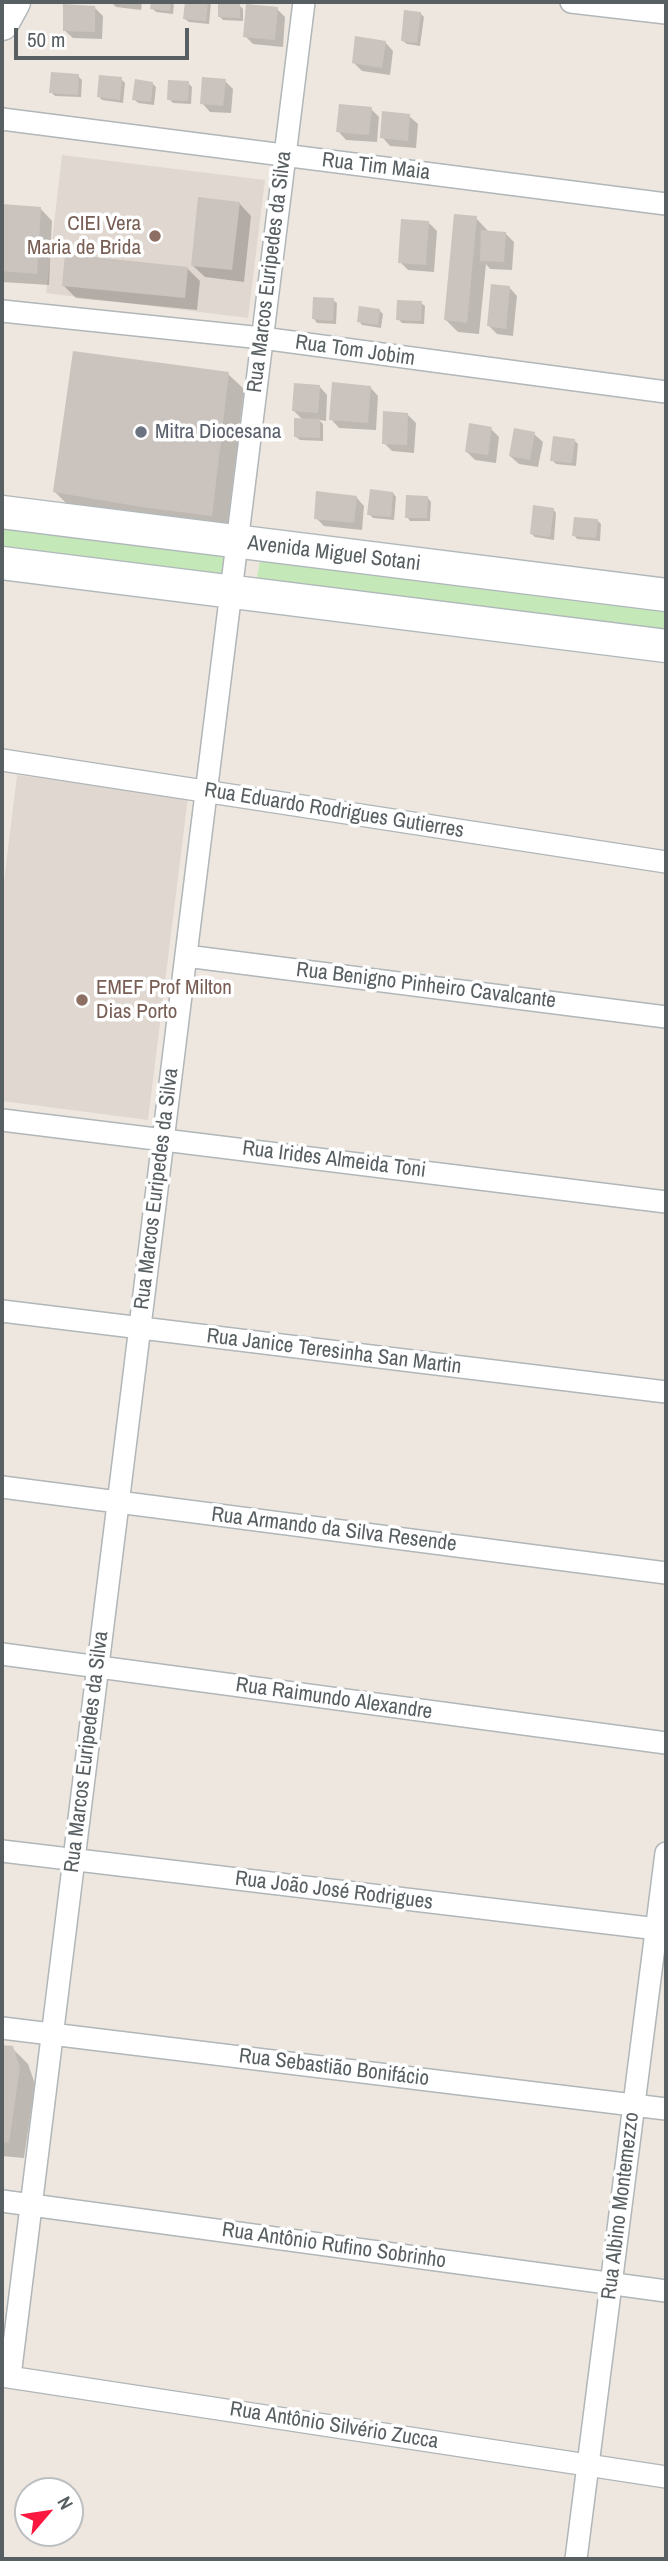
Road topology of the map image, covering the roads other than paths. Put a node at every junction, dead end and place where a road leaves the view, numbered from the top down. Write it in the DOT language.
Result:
graph roads {
  1 [pos="14,2"];
  2 [pos="304,2"];
  3 [pos="571,2"];
  4 [pos="666,13"];
  5 [pos="2,24"];
  6 [pos="2,119"];
  7 [pos="285,155"];
  8 [pos="666,204"];
  9 [pos="2,311"];
  10 [pos="262,338"];
  11 [pos="666,393"];
  12 [pos="2,512"];
  13 [pos="237,542"];
  14 [pos="2,563"];
  15 [pos="231,592"];
  16 [pos="666,596"];
  17 [pos="666,646"];
  18 [pos="2,760"];
  19 [pos="206,791"];
  20 [pos="666,862"];
  21 [pos="186,956"];
  22 [pos="666,1017"];
  23 [pos="2,1120"];
  24 [pos="163,1139"];
  25 [pos="666,1202"];
  26 [pos="2,1311"];
  27 [pos="140,1328"];
  28 [pos="666,1392"];
  29 [pos="2,1487"];
  30 [pos="118,1502"];
  31 [pos="666,1573"];
  32 [pos="2,1654"];
  33 [pos="98,1667"];
  34 [pos="666,1743"];
  35 [pos="2,1851"];
  36 [pos="666,1853"];
  37 [pos="74,1860"];
  38 [pos="661,1930"];
  39 [pos="2,2028"];
  40 [pos="52,2034"];
  41 [pos="634,2105"];
  42 [pos="666,2109"];
  43 [pos="2,2201"];
  44 [pos="31,2205"];
  45 [pos="611,2283"];
  46 [pos="666,2291"];
  47 [pos="6,2376"];
  48 [pos="588,2465"];
  49 [pos="666,2477"];
  50 [pos="576,2559"];
  1 -- 5 [label="street"];
  2 -- 7 [label="street, Rua Marcos Euripedes da Silva"];
  3 -- 4 [label="street"];
  6 -- 7 [label="street, Rua Tim Maia"];
  7 -- 8 [label="street, Rua Tim Maia"];
  7 -- 10 [label="street, Rua Marcos Euripedes da Silva"];
  9 -- 10 [label="street, Rua Tom Jobim"];
  10 -- 11 [label="street, Rua Tom Jobim"];
  10 -- 13 [label="street, Rua Marcos Euripedes da Silva"];
  12 -- 13 [label="street, Avenida Miguel Sotani"];
  13 -- 15 [label="street, Rua Marcos Euripedes da Silva"];
  13 -- 16 [label="street, Avenida Miguel Sotani"];
  14 -- 15 [label="street"];
  15 -- 17 [label="street"];
  15 -- 19 [label="street, Rua Marcos Euripedes da Silva"];
  18 -- 19 [label="street, Rua Eduardo Rodrigues Gutierres"];
  19 -- 20 [label="street, Rua Eduardo Rodrigues Gutierres"];
  19 -- 21 [label="street, Rua Marcos Euripedes da Silva"];
  21 -- 22 [label="street, Rua Benigno Pinheiro Cavalcante"];
  21 -- 24 [label="street, Rua Marcos Euripedes da Silva"];
  23 -- 24 [label="street, Rua Irides Almeida Toni"];
  24 -- 25 [label="street, Rua Irides Almeida Toni"];
  24 -- 27 [label="street, Rua Marcos Euripedes da Silva"];
  26 -- 27 [label="street, Rua Janice Teresinha San Martin"];
  27 -- 28 [label="street, Rua Janice Teresinha San Martin"];
  27 -- 30 [label="street, Rua Marcos Euripedes da Silva"];
  29 -- 30 [label="street, Rua Armando da Silva Resende"];
  30 -- 31 [label="street, Rua Armando da Silva Resende"];
  30 -- 33 [label="street, Rua Marcos Euripedes da Silva"];
  32 -- 33 [label="street, Rua Raimundo Alexandre"];
  33 -- 34 [label="street, Rua Raimundo Alexandre"];
  33 -- 37 [label="street, Rua Marcos Euripedes da Silva"];
  35 -- 37 [label="street, Rua João José Rodrigues"];
  36 -- 38 [label="street, Rua Albino Montemezzo"];
  37 -- 38 [label="street, Rua João José Rodrigues"];
  37 -- 40 [label="street, Rua Marcos Euripedes da Silva"];
  38 -- 41 [label="street, Rua Albino Montemezzo"];
  39 -- 40 [label="street, Rua Sebastião Bonifácio"];
  40 -- 41 [label="street, Rua Sebastião Bonifácio"];
  40 -- 44 [label="street, Rua Marcos Euripedes da Silva"];
  41 -- 42 [label="street, Rua Sebastião Bonifácio"];
  41 -- 45 [label="street, Rua Albino Montemezzo"];
  43 -- 44 [label="street, Rua Antônio Rufino Sobrinho"];
  44 -- 45 [label="street, Rua Antônio Rufino Sobrinho"];
  44 -- 47 [label="street, Rua Marcos Euripedes da Silva"];
  45 -- 46 [label="street, Rua Antônio Rufino Sobrinho"];
  45 -- 48 [label="street, Rua Albino Montemezzo"];
  47 -- 48 [label="street, Rua Antônio Silvério Zucca"];
  48 -- 49 [label="street, Rua Antônio Silvério Zucca"];
  48 -- 50 [label="street, Rua Albino Montemezzo"];
}
